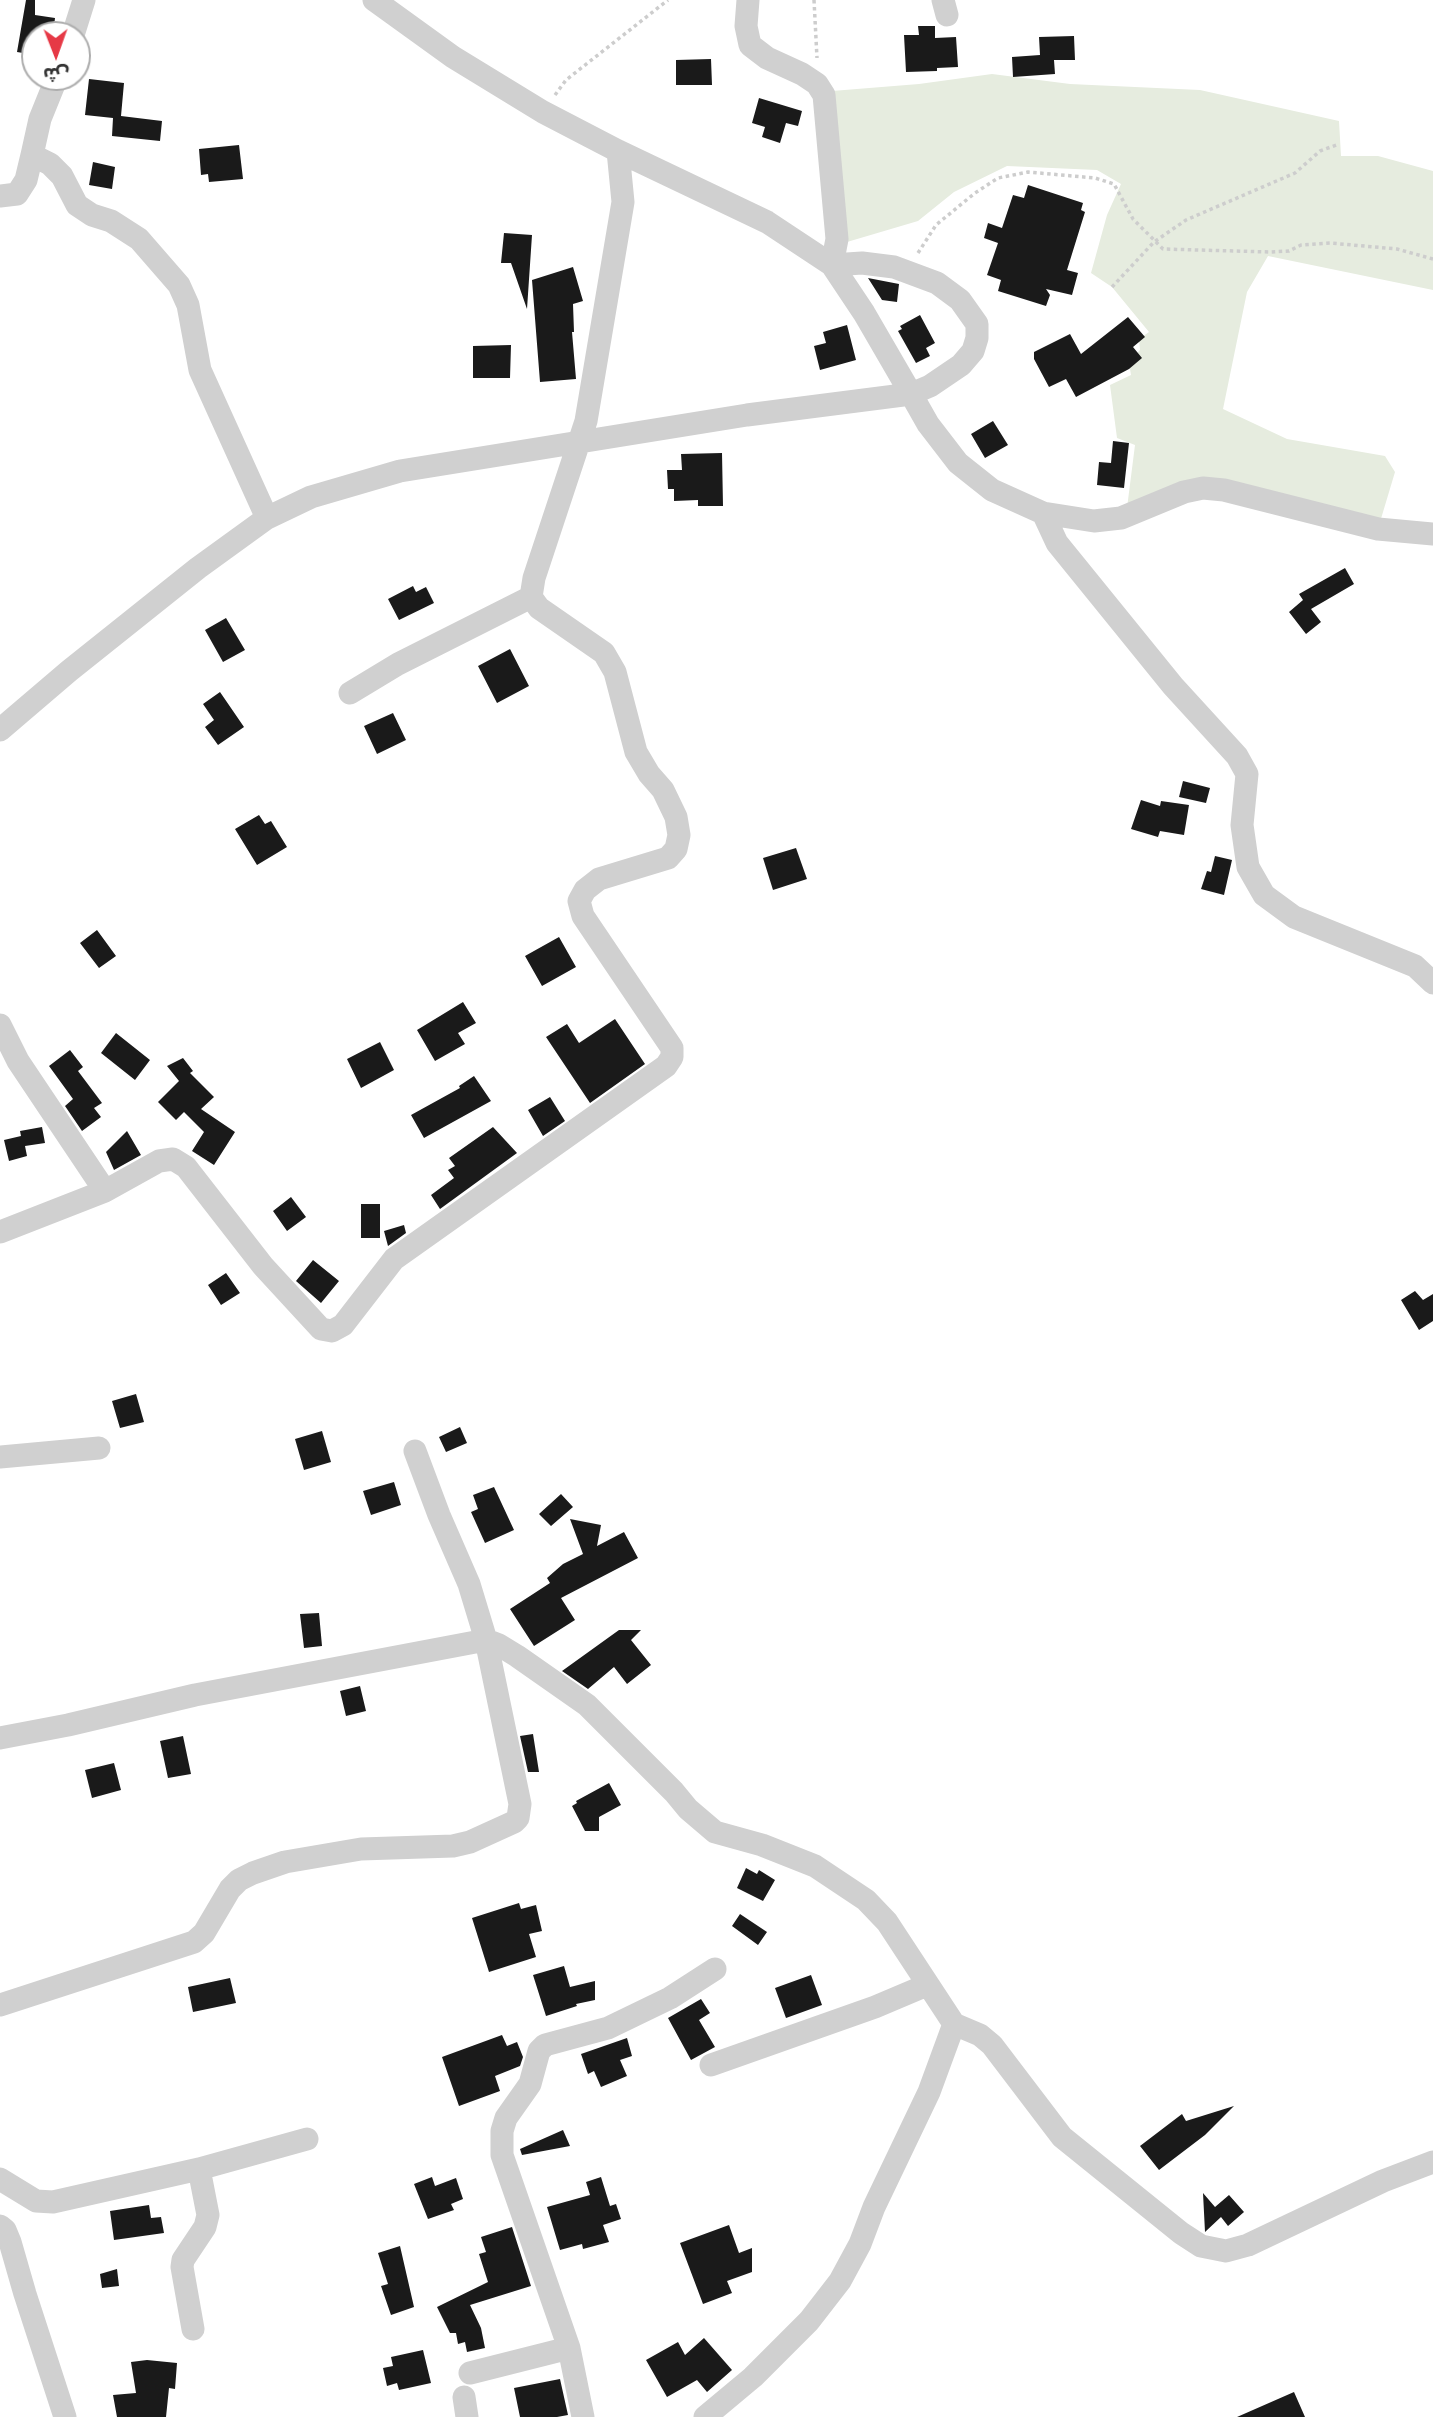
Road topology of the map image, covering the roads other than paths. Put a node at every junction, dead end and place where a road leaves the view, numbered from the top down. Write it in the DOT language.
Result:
graph roads {
  1 [pos="84,0"];
  2 [pos="374,0"];
  3 [pos="748,0"];
  4 [pos="77,21"];
  5 [pos="51,91"];
  6 [pos="618,151"];
  7 [pos="32,155"];
  8 [pos="0,196"];
  9 [pos="832,265"];
  10 [pos="911,394"];
  11 [pos="578,443"];
  12 [pos="1043,513"];
  13 [pos="267,518"];
  14 [pos="1433,534"];
  15 [pos="531,597"];
  16 [pos="350,693"];
  17 [pos="0,730"];
  18 [pos="1433,983"];
  19 [pos="0,1025"];
  20 [pos="105,1191"];
  21 [pos="0,1232"];
  22 [pos="99,1448"];
  23 [pos="415,1451"];
  24 [pos="0,1457"];
  25 [pos="486,1640"];
  26 [pos="0,1738"];
  27 [pos="715,1969"];
  28 [pos="927,1985"];
  29 [pos="0,2005"];
  30 [pos="954,2024"];
  31 [pos="711,2065"];
  32 [pos="307,2139"];
  33 [pos="1433,2162"];
  34 [pos="199,2169"];
  35 [pos="0,2179"];
  36 [pos="0,2226"];
  37 [pos="193,2329"];
  38 [pos="569,2348"];
  39 [pos="470,2373"];
  40 [pos="65,2417"];
  41 [pos="583,2417"];
  42 [pos="705,2417"];
  1 -- 4 [label="street"];
  2 -- 6 [label="street"];
  3 -- 9 [label="street"];
  5 -- 7 [label="street"];
  6 -- 9 [label="street"];
  6 -- 11 [label="street"];
  7 -- 8 [label="street"];
  7 -- 13 [label="street"];
  9 -- 10 [label="street"];
  9 -- 10 [label="street"];
  10 -- 11 [label="street"];
  10 -- 12 [label="street"];
  11 -- 13 [label="street"];
  11 -- 15 [label="street"];
  12 -- 14 [label="street"];
  12 -- 18 [label="street"];
  13 -- 17 [label="street"];
  15 -- 16 [label="street"];
  15 -- 20 [label="street"];
  19 -- 20 [label="street"];
  20 -- 21 [label="street"];
  22 -- 24 [label="street"];
  23 -- 25 [label="street"];
  25 -- 26 [label="street"];
  25 -- 28 [label="street"];
  25 -- 29 [label="street"];
  27 -- 38 [label="street"];
  28 -- 30 [label="street"];
  28 -- 31 [label="street"];
  30 -- 33 [label="street"];
  30 -- 42 [label="street"];
  32 -- 34 [label="street"];
  34 -- 35 [label="street"];
  34 -- 37 [label="street"];
  36 -- 40 [label="street"];
  38 -- 39 [label="street"];
  38 -- 41 [label="street"];
}
